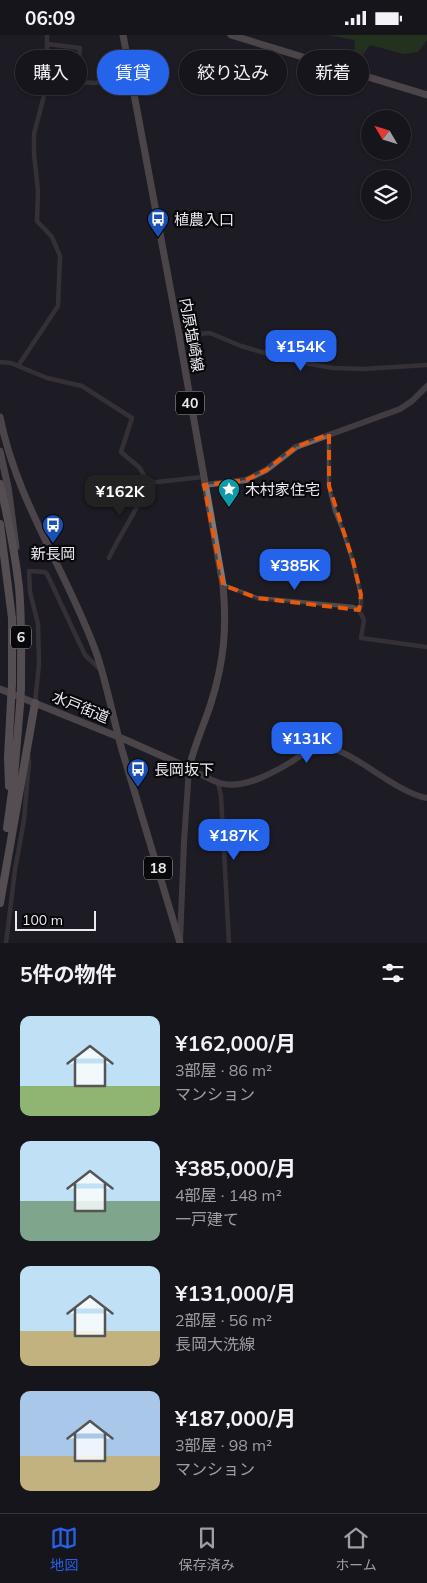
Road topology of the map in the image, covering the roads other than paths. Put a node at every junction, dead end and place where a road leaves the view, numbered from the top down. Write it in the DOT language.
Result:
graph roads {
  1 [pos="47,35"];
  2 [pos="123,35"];
  3 [pos="231,35"];
  4 [pos="47,44"];
  5 [pos="47,50"];
  6 [pos="80,50"];
  7 [pos="126,50"];
  8 [pos="44,95"];
  9 [pos="133,95"];
  10 [pos="427,95"];
  11 [pos="179,335"];
  12 [pos="0,361"];
  13 [pos="427,365"];
  14 [pos="18,366"];
  15 [pos="427,385"];
  16 [pos="0,420"];
  17 [pos="329,434"];
  18 [pos="0,451"];
  19 [pos="202,477"];
  20 [pos="148,483"];
  21 [pos="0,484"];
  22 [pos="204,485"];
  23 [pos="0,524"];
  24 [pos="109,558"];
  25 [pos="223,585"];
  26 [pos="19,587"];
  27 [pos="359,610"];
  28 [pos="427,647"];
  29 [pos="102,670"];
  30 [pos="0,689"];
  31 [pos="35,703"];
  32 [pos="119,737"];
  33 [pos="26,749"];
  34 [pos="189,768"];
  35 [pos="218,782"];
  36 [pos="427,798"];
  37 [pos="10,801"];
  38 [pos="0,892"];
  39 [pos="0,903"];
  40 [pos="182,912"];
  41 [pos="171,914"];
  42 [pos="6,943"];
  43 [pos="180,943"];
  44 [pos="229,943"];
  1 -- 4 [label="street"];
  2 -- 7 [label="main road, 内原塩崎線 / 40"];
  3 -- 10 [label="main road"];
  4 -- 5 [label="street"];
  4 -- 6 [label="street"];
  8 -- 14 [label="street"];
  9 -- 11 [label="main road, 内原塩崎線 / 40"];
  11 -- 13 [label="street"];
  11 -- 19 [label="main road, 内原塩崎線 / 40"];
  12 -- 14 [label="street"];
  14 -- 20 [label="street"];
  15 -- 17 [label="street"];
  16 -- 29 [label="main road"];
  17 -- 22 [label="street"];
  17 -- 27 [label="street"];
  18 -- 26 [label="main road"];
  19 -- 20 [label="street"];
  19 -- 22 [label="main road, 内原塩崎線 / 40"];
  20 -- 24 [label="street"];
  21 -- 26 [label="highway, 6"];
  22 -- 25 [label="main road, 内原塩崎線 / 40"];
  23 -- 37 [label="highway, 6, bridge"];
  25 -- 27 [label="street"];
  25 -- 34 [label="main road, 内原塩崎線 / 40"];
  26 -- 37 [label="highway, 6, bridge"];
  27 -- 28 [label="street"];
  29 -- 31 [label="street"];
  29 -- 32 [label="main road"];
  30 -- 31 [label="main road, 水戸街道"];
  31 -- 32 [label="main road, 水戸街道"];
  31 -- 33 [label="highway"];
  32 -- 34 [label="main road"];
  32 -- 41 [label="main road, 水戸街道 / 18"];
  33 -- 39 [label="highway"];
  33 -- 42 [label="street"];
  34 -- 35 [label="street"];
  34 -- 40 [label="street"];
  35 -- 36 [label="street"];
  35 -- 44 [label="street"];
  37 -- 38 [label="highway, 6"];
  40 -- 41 [label="street"];
  40 -- 43 [label="street"];
  41 -- 43 [label="main road, 水戸街道 / 18"];
}
